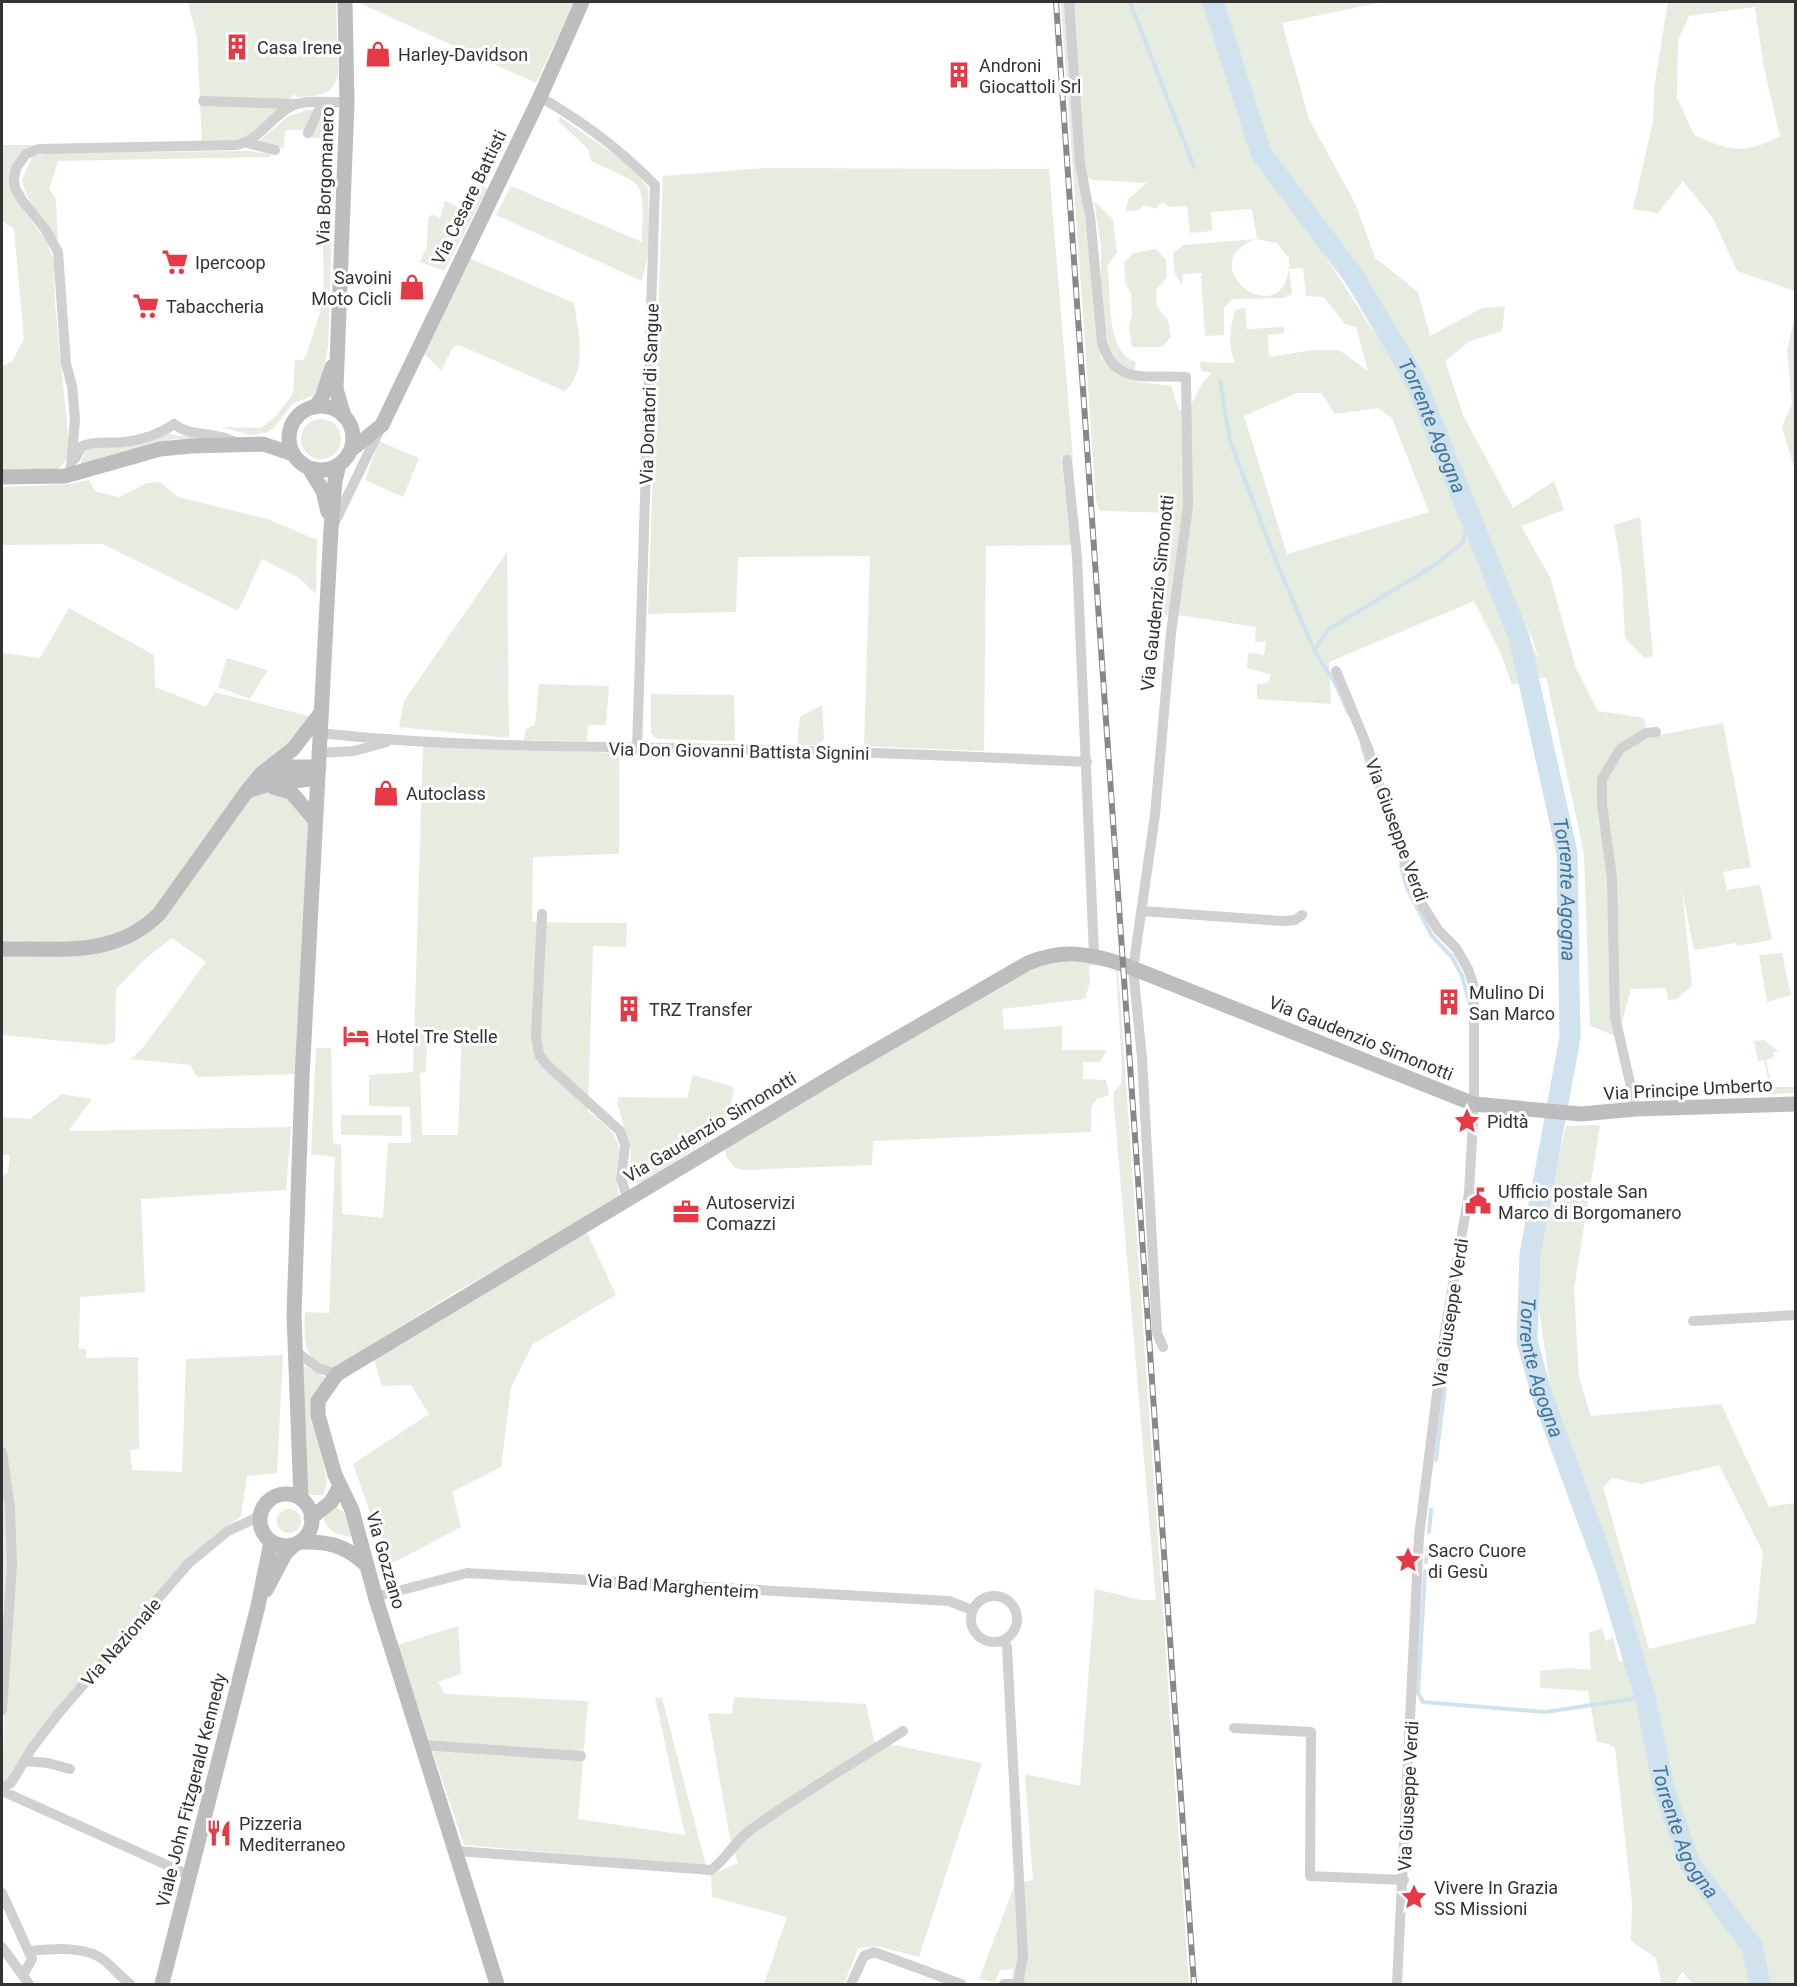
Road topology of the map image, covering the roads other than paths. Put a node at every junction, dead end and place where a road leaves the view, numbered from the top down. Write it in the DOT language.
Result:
graph roads {
  1 [pos="345,2"];
  2 [pos="582,2"];
  3 [pos="1069,2"];
  4 [pos="540,97"];
  5 [pos="203,101"];
  6 [pos="347,102"];
  7 [pos="322,103"];
  8 [pos="297,104"];
  9 [pos="308,133"];
  10 [pos="247,142"];
  11 [pos="275,150"];
  12 [pos="337,352"];
  13 [pos="315,407"];
  14 [pos="390,409"];
  15 [pos="346,418"];
  16 [pos="293,424"];
  17 [pos="382,425"];
  18 [pos="263,444"];
  19 [pos="241,445"];
  20 [pos="351,450"];
  21 [pos="293,454"];
  22 [pos="1067,460"];
  23 [pos="339,465"];
  24 [pos="309,468"];
  25 [pos="68,471"];
  26 [pos="2,477"];
  27 [pos="332,529"];
  28 [pos="1336,671"];
  29 [pos="320,714"];
  30 [pos="1656,732"];
  31 [pos="319,733"];
  32 [pos="390,741"];
  33 [pos="637,749"];
  34 [pos="1087,762"];
  35 [pos="318,766"];
  36 [pos="268,771"];
  37 [pos="254,789"];
  38 [pos="314,819"];
  39 [pos="1142,911"];
  40 [pos="542,914"];
  41 [pos="1302,915"];
  42 [pos="2,949"];
  43 [pos="1094,955"];
  44 [pos="1134,969"];
  45 [pos="1474,1104"];
  46 [pos="1796,1104"];
  47 [pos="1636,1109"];
  48 [pos="1581,1114"];
  49 [pos="628,1200"];
  50 [pos="1796,1315"];
  51 [pos="1693,1321"];
  52 [pos="1163,1347"];
  53 [pos="294,1350"];
  54 [pos="337,1374"];
  55 [pos="326,1389"];
  56 [pos="298,1449"];
  57 [pos="2,1452"];
  58 [pos="338,1480"];
  59 [pos="283,1495"];
  60 [pos="308,1512"];
  61 [pos="260,1516"];
  62 [pos="271,1542"];
  63 [pos="297,1543"];
  64 [pos="365,1564"];
  65 [pos="375,1597"];
  66 [pos="258,1606"];
  67 [pos="972,1610"];
  68 [pos="1004,1640"];
  69 [pos="2,1710"];
  70 [pos="1234,1728"];
  71 [pos="903,1731"];
  72 [pos="422,1745"];
  73 [pos="581,1756"];
  74 [pos="24,1761"];
  75 [pos="70,1769"];
  76 [pos="2,1790"];
  77 [pos="456,1851"];
  78 [pos="189,1875"];
  79 [pos="1404,1880"];
  80 [pos="2,1893"];
  81 [pos="2,1947"];
  82 [pos="29,1951"];
  83 [pos="26,1980"];
  84 [pos="130,1984"];
  85 [pos="162,1984"];
  86 [pos="497,1984"];
  87 [pos="851,1984"];
  88 [pos="961,1984"];
  89 [pos="1004,1984"];
  90 [pos="1019,1984"];
  91 [pos="1396,1984"];
  1 -- 6 [label="street, Via Borgomanero"];
  2 -- 4 [label="street, Via Cesare Battisti"];
  3 -- 39 [label="street, Via Gaudenzio Simonotti"];
  4 -- 14 [label="street, Via Cesare Battisti"];
  4 -- 33 [label="street, Via Donatori di Sangue"];
  5 -- 8 [label="street"];
  6 -- 7 [label="street"];
  6 -- 12 [label="street, Via Borgomanero"];
  7 -- 8 [label="street"];
  7 -- 9 [label="street"];
  8 -- 10 [label="street"];
  10 -- 11 [label="street"];
  10 -- 25 [label="street"];
  12 -- 13 [label="street, Via Borgomanero"];
  12 -- 15 [label="street, Via Borgomanero"];
  13 -- 15 [label="street"];
  13 -- 16 [label="street"];
  14 -- 15 [label="street"];
  14 -- 17 [label="street, Via Cesare Battisti"];
  15 -- 20 [label="street"];
  16 -- 18 [label="street"];
  16 -- 21 [label="street"];
  17 -- 20 [label="street, Via Cesare Battisti"];
  17 -- 27 [label="street, Via Cesare Battisti"];
  18 -- 19 [label="street"];
  18 -- 21 [label="street"];
  19 -- 25 [label="street"];
  19 -- 25 [label="street"];
  20 -- 23 [label="street"];
  21 -- 24 [label="street"];
  22 -- 34 [label="street"];
  23 -- 24 [label="street"];
  23 -- 27 [label="street"];
  24 -- 27 [label="street"];
  25 -- 26 [label="street"];
  27 -- 29 [label="street"];
  28 -- 45 [label="street, Via Giuseppe Verdi"];
  29 -- 31 [label="street"];
  29 -- 36 [label="street"];
  30 -- 47 [label="street"];
  31 -- 32 [label="street, Via Don Giovanni Battista Signini"];
  31 -- 35 [label="street"];
  32 -- 33 [label="street, Via Don Giovanni Battista Signini"];
  32 -- 35 [label="street, Via Don Giovanni Battista Signini"];
  33 -- 34 [label="street, Via Don Giovanni Battista Signini"];
  34 -- 43 [label="street"];
  35 -- 36 [label="street"];
  35 -- 37 [label="street"];
  35 -- 38 [label="street"];
  36 -- 37 [label="street"];
  37 -- 38 [label="street"];
  37 -- 42 [label="street"];
  38 -- 53 [label="street"];
  39 -- 41 [label="street"];
  39 -- 44 [label="street, Via Gaudenzio Simonotti"];
  40 -- 49 [label="street"];
  43 -- 44 [label="street, Via Gaudenzio Simonotti"];
  43 -- 49 [label="street, Via Gaudenzio Simonotti"];
  44 -- 45 [label="street, Via Gaudenzio Simonotti"];
  44 -- 52 [label="street"];
  45 -- 48 [label="street, Via Gaudenzio Simonotti"];
  45 -- 79 [label="street, Via Giuseppe Verdi"];
  46 -- 47 [label="street, Via Principe Umberto"];
  47 -- 48 [label="street, Via Principe Umberto"];
  49 -- 54 [label="street, Via Gaudenzio Simonotti"];
  50 -- 51 [label="street"];
  53 -- 54 [label="street"];
  53 -- 56 [label="street"];
  54 -- 55 [label="street, Via Gaudenzio Simonotti"];
  55 -- 58 [label="street, Via Gozzano"];
  56 -- 59 [label="street"];
  56 -- 60 [label="street"];
  57 -- 69 [label="street"];
  58 -- 60 [label="street"];
  58 -- 64 [label="street, Via Gozzano"];
  59 -- 60 [label="street"];
  59 -- 61 [label="street"];
  60 -- 63 [label="street"];
  60 -- 64 [label="street"];
  61 -- 62 [label="street"];
  61 -- 74 [label="street, Via Nazionale"];
  62 -- 63 [label="street"];
  62 -- 66 [label="street, Viale John Fitzgerald Kennedy"];
  63 -- 64 [label="street"];
  63 -- 66 [label="street, Viale John Fitzgerald Kennedy"];
  64 -- 65 [label="street, Via Gozzano"];
  65 -- 67 [label="street, Via Bad Marghenteim"];
  65 -- 72 [label="street, Via Gozzano"];
  66 -- 78 [label="street, Viale John Fitzgerald Kennedy"];
  67 -- 68 [label="street"];
  67 -- 68 [label="street"];
  68 -- 90 [label="street"];
  70 -- 79 [label="street"];
  71 -- 77 [label="street"];
  72 -- 73 [label="street"];
  72 -- 77 [label="street, Via Gozzano"];
  74 -- 75 [label="street"];
  74 -- 76 [label="street, Via Nazionale"];
  76 -- 78 [label="street"];
  77 -- 86 [label="street, Via Gozzano"];
  78 -- 85 [label="street, Viale John Fitzgerald Kennedy"];
  79 -- 91 [label="street, Via Giuseppe Verdi"];
  80 -- 82 [label="street"];
  81 -- 83 [label="street"];
  82 -- 83 [label="street"];
  82 -- 84 [label="street"];
  87 -- 88 [label="street"];
  89 -- 90 [label="street"];
}
